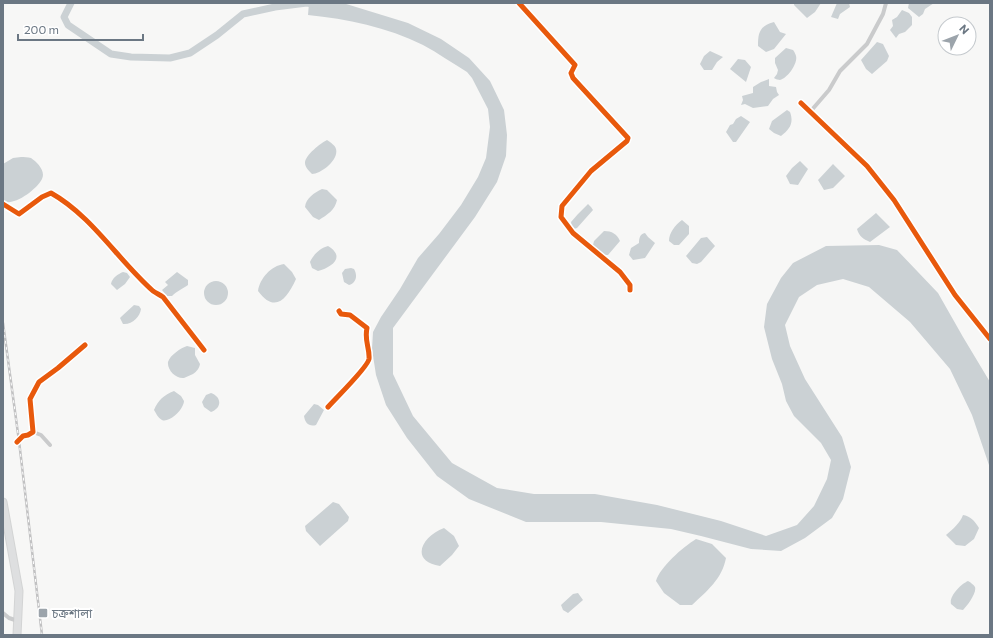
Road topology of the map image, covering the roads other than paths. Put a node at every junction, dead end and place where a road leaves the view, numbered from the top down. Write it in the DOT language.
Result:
graph roads {
  1 [pos="519,3"];
  2 [pos="886,3"];
  3 [pos="801,103"];
  4 [pos="810,112"];
  5 [pos="3,204"];
  6 [pos="630,290"];
  7 [pos="339,310"];
  8 [pos="990,339"];
  9 [pos="85,345"];
  10 [pos="204,350"];
  11 [pos="328,407"];
  12 [pos="33,432"];
  13 [pos="17,442"];
  14 [pos="50,444"];
  15 [pos="3,502"];
  16 [pos="3,613"];
  17 [pos="18,621"];
  18 [pos="17,635"];
  1 -- 6 [label="street"];
  2 -- 4 [label="street"];
  3 -- 4 [label="street"];
  4 -- 8 [label="street"];
  5 -- 10 [label="street"];
  7 -- 11 [label="street"];
  9 -- 12 [label="street"];
  12 -- 13 [label="street"];
  12 -- 14 [label="street"];
  15 -- 17 [label="highway"];
  16 -- 17 [label="street"];
  17 -- 18 [label="highway"];
}
